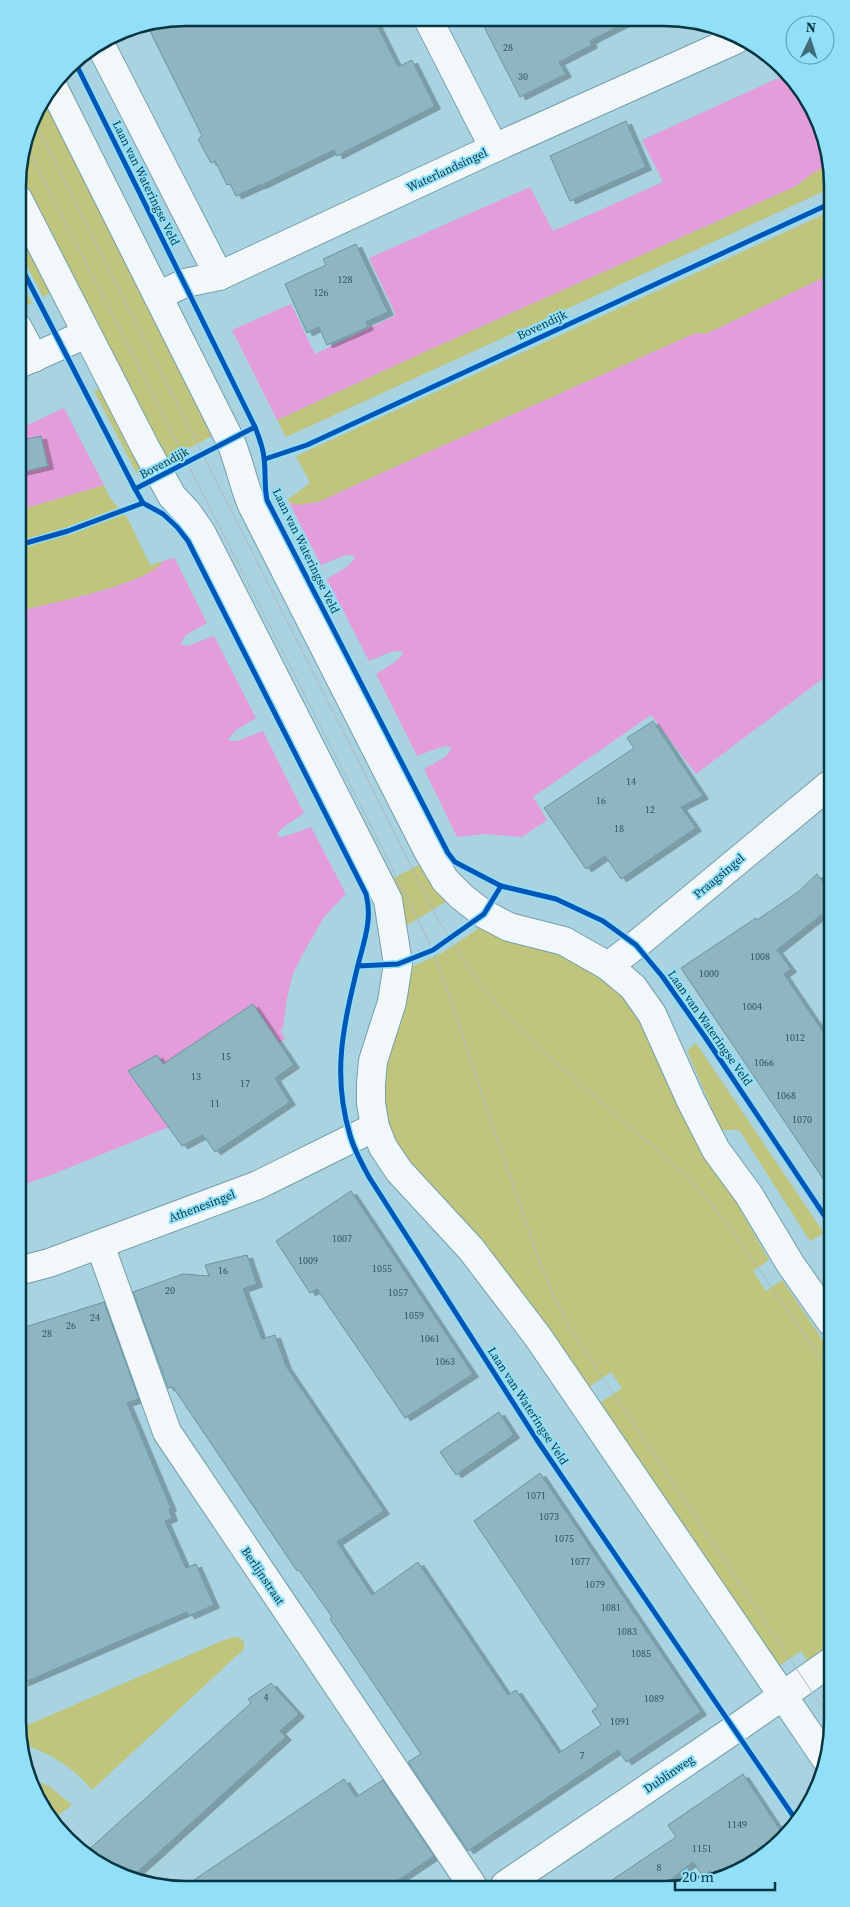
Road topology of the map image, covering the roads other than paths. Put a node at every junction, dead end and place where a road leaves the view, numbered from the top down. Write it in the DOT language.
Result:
graph roads {
  1 [pos="432,26"];
  2 [pos="732,42"];
  3 [pos="103,50"];
  4 [pos="56,93"];
  5 [pos="494,148"];
  6 [pos="27,217"];
  7 [pos="219,276"];
  8 [pos="158,296"];
  9 [pos="86,334"];
  10 [pos="26,361"];
  11 [pos="824,789"];
  12 [pos="608,966"];
  13 [pos="375,1126"];
  14 [pos="100,1245"];
  15 [pos="26,1269"];
  16 [pos="823,1311"];
  17 [pos="823,1667"];
  18 [pos="783,1696"];
  19 [pos="821,1752"];
  20 [pos="469,1881"];
  21 [pos="511,1881"];
  1 -- 5 [label="street"];
  2 -- 5 [label="street, Waterlandsingel"];
  3 -- 7 [label="street, Laan van Wateringse Veld"];
  4 -- 8 [label="street"];
  5 -- 7 [label="street, Waterlandsingel"];
  6 -- 9 [label="street"];
  7 -- 8 [label="street, Waterlandsingel"];
  8 -- 12 [label="street"];
  9 -- 10 [label="street"];
  9 -- 13 [label="street"];
  11 -- 12 [label="street, Praagsingel"];
  12 -- 16 [label="street"];
  13 -- 14 [label="street, Athenesingel"];
  13 -- 18 [label="street"];
  14 -- 15 [label="street, Athenesingel"];
  14 -- 20 [label="street, Berlijnstraat"];
  17 -- 18 [label="street, Dublinweg"];
  18 -- 19 [label="street"];
  18 -- 21 [label="street, Dublinweg"];
}
